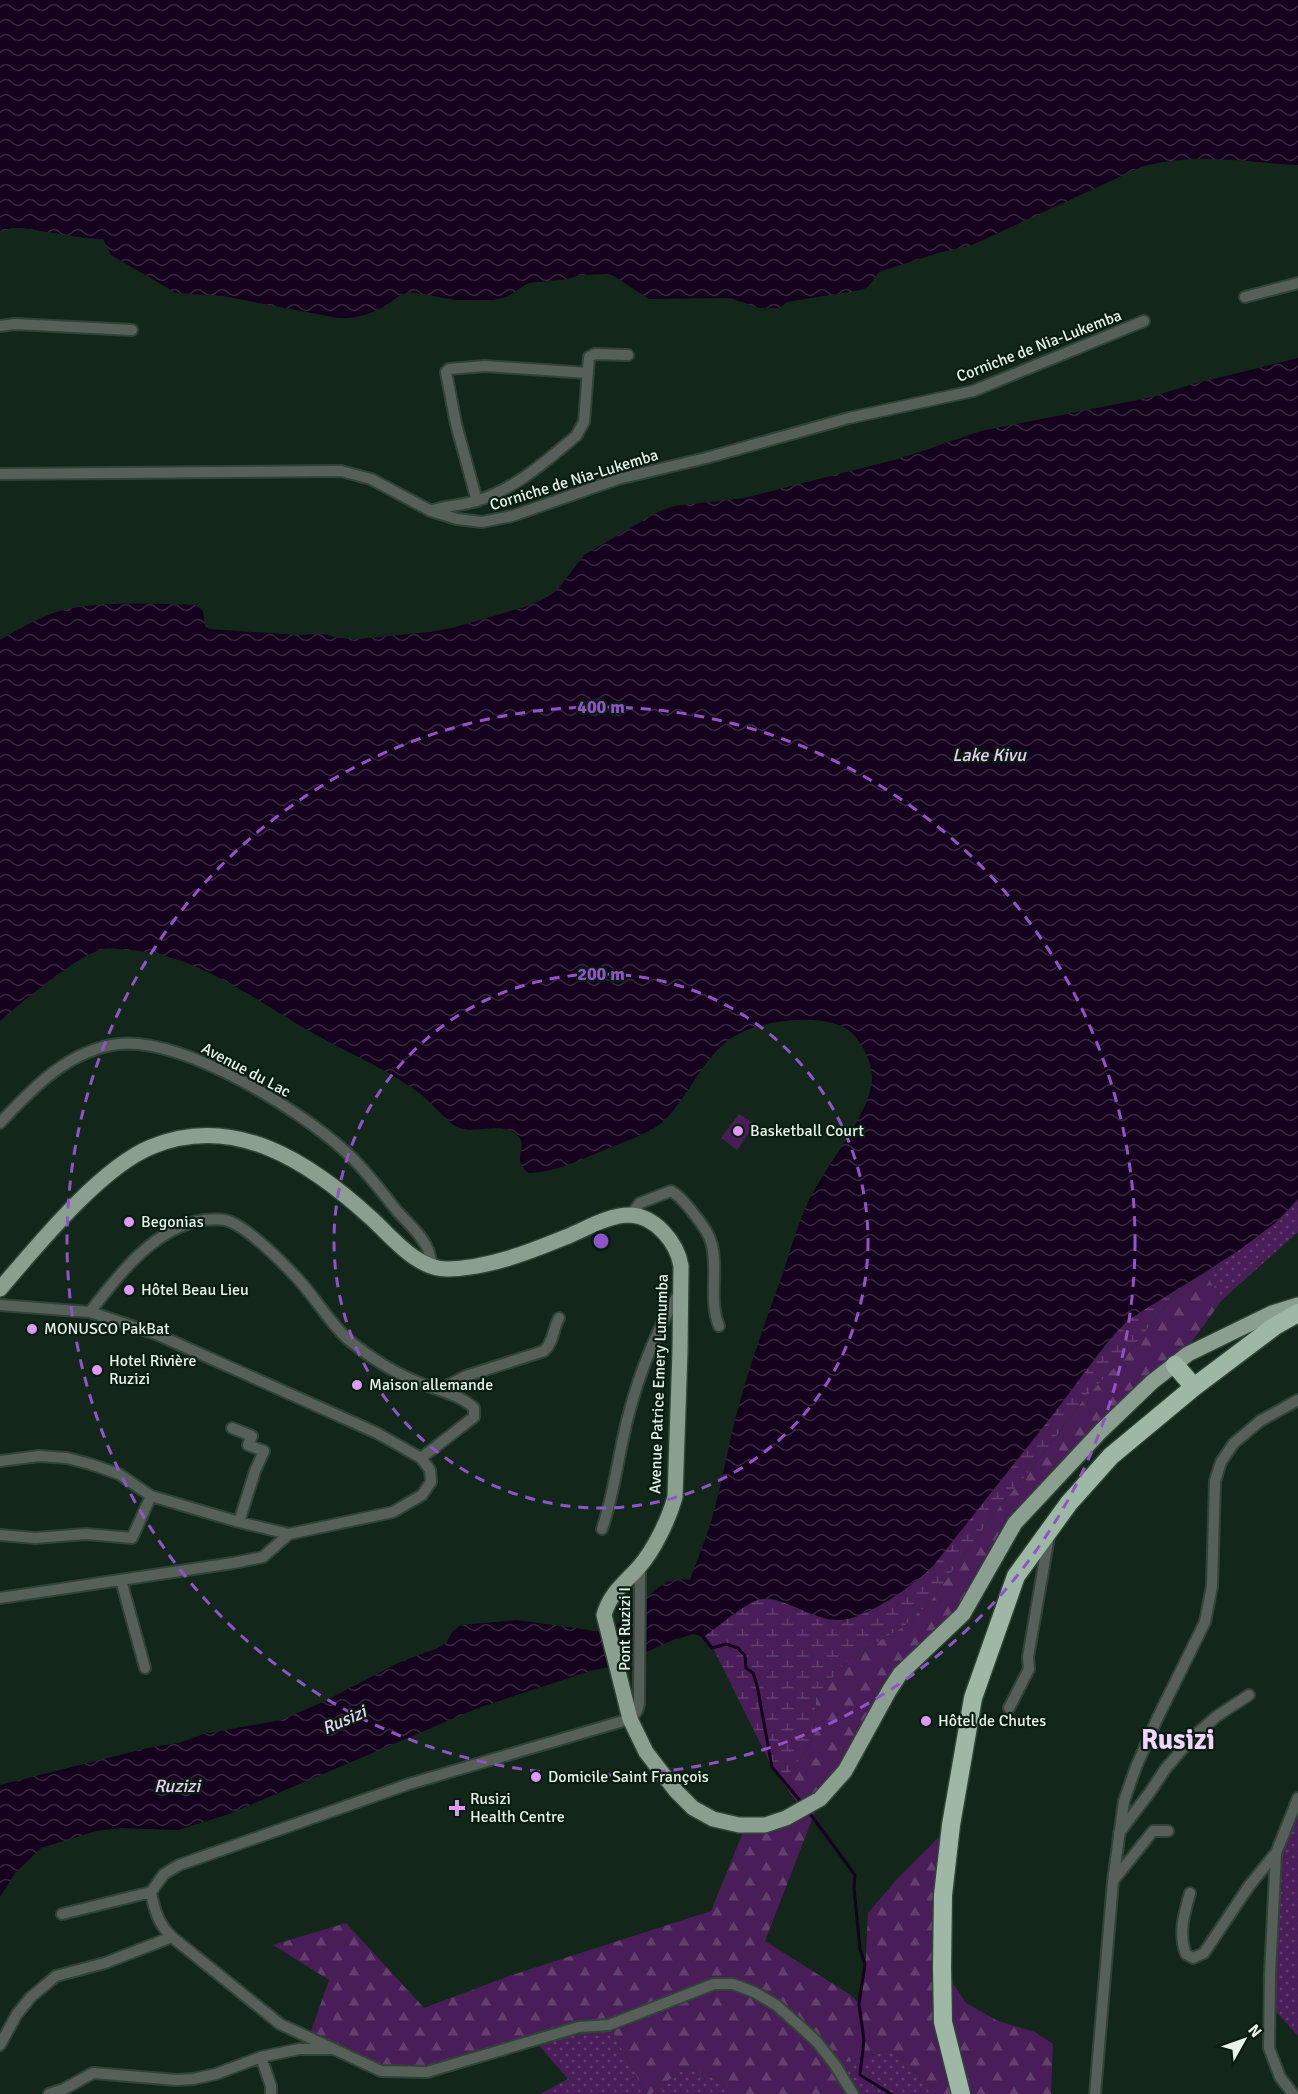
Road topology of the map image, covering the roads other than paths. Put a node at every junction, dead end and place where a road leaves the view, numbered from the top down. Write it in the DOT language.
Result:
graph roads {
  1 [pos="1298,283"];
  2 [pos="1245,297"];
  3 [pos="1144,321"];
  4 [pos="0,326"];
  5 [pos="132,330"];
  6 [pos="628,355"];
  7 [pos="588,373"];
  8 [pos="0,474"];
  9 [pos="477,501"];
  10 [pos="431,511"];
  11 [pos="0,1123"];
  12 [pos="631,1215"];
  13 [pos="433,1268"];
  14 [pos="0,1288"];
  15 [pos="681,1290"];
  16 [pos="0,1305"];
  17 [pos="1298,1305"];
  18 [pos="90,1312"];
  19 [pos="1298,1313"];
  20 [pos="559,1318"];
  21 [pos="719,1326"];
  22 [pos="1175,1365"];
  23 [pos="1194,1387"];
  24 [pos="441,1389"];
  25 [pos="1298,1400"];
  26 [pos="232,1428"];
  27 [pos="421,1458"];
  28 [pos="0,1461"];
  29 [pos="151,1496"];
  30 [pos="239,1522"];
  31 [pos="1050,1527"];
  32 [pos="602,1529"];
  33 [pos="289,1534"];
  34 [pos="0,1535"];
  35 [pos="640,1566"];
  36 [pos="121,1580"];
  37 [pos="0,1598"];
  38 [pos="145,1668"];
  39 [pos="1249,1695"];
  40 [pos="1009,1708"];
  41 [pos="630,1719"];
  42 [pos="1298,1798"];
  43 [pos="1168,1831"];
  44 [pos="1118,1834"];
  45 [pos="1276,1853"];
  46 [pos="1113,1881"];
  47 [pos="151,1892"];
  48 [pos="1190,1893"];
  49 [pos="62,1914"];
  50 [pos="172,1937"];
  51 [pos="0,2045"];
  52 [pos="334,2049"];
  53 [pos="261,2057"];
  54 [pos="65,2092"];
  55 [pos="49,2094"];
  56 [pos="271,2094"];
  57 [pos="853,2094"];
  58 [pos="961,2094"];
  59 [pos="1095,2094"];
  60 [pos="1293,2094"];
  1 -- 2 [label="street"];
  3 -- 10 [label="street, Corniche de Nia-Lukemba"];
  4 -- 5 [label="street"];
  6 -- 7 [label="street"];
  7 -- 9 [label="street"];
  7 -- 9 [label="street"];
  8 -- 10 [label="street, Corniche de Nia-Lukemba"];
  9 -- 10 [label="street"];
  11 -- 13 [label="street, Avenue du Lac"];
  12 -- 13 [label="main road"];
  12 -- 15 [label="main road, Avenue Patrice Emery Lumumba"];
  12 -- 21 [label="street"];
  13 -- 14 [label="main road"];
  15 -- 32 [label="street"];
  15 -- 35 [label="main road, Avenue Patrice Emery Lumumba"];
  16 -- 18 [label="street"];
  17 -- 22 [label="main road"];
  18 -- 24 [label="street"];
  18 -- 27 [label="street"];
  19 -- 23 [label="highway"];
  20 -- 24 [label="street"];
  22 -- 23 [label="highway"];
  22 -- 41 [label="main road"];
  23 -- 31 [label="highway"];
  24 -- 27 [label="street"];
  25 -- 44 [label="street"];
  26 -- 30 [label="street"];
  27 -- 33 [label="street"];
  28 -- 29 [label="street"];
  29 -- 30 [label="street"];
  29 -- 34 [label="street"];
  30 -- 33 [label="street"];
  31 -- 40 [label="street"];
  31 -- 58 [label="highway"];
  33 -- 36 [label="street"];
  35 -- 41 [label="street, Pont Ruzizi I"];
  35 -- 41 [label="main road, Avenue Patrice Emery Lumumba"];
  36 -- 37 [label="street"];
  36 -- 38 [label="street"];
  39 -- 44 [label="street"];
  41 -- 47 [label="street"];
  42 -- 45 [label="street"];
  43 -- 46 [label="street"];
  44 -- 46 [label="street"];
  45 -- 48 [label="street"];
  45 -- 60 [label="street"];
  46 -- 59 [label="street"];
  47 -- 49 [label="street"];
  47 -- 50 [label="street"];
  50 -- 51 [label="street"];
  50 -- 52 [label="street"];
  52 -- 53 [label="street"];
  52 -- 57 [label="street"];
  53 -- 54 [label="street"];
  53 -- 56 [label="street"];
  54 -- 55 [label="street"];
}
